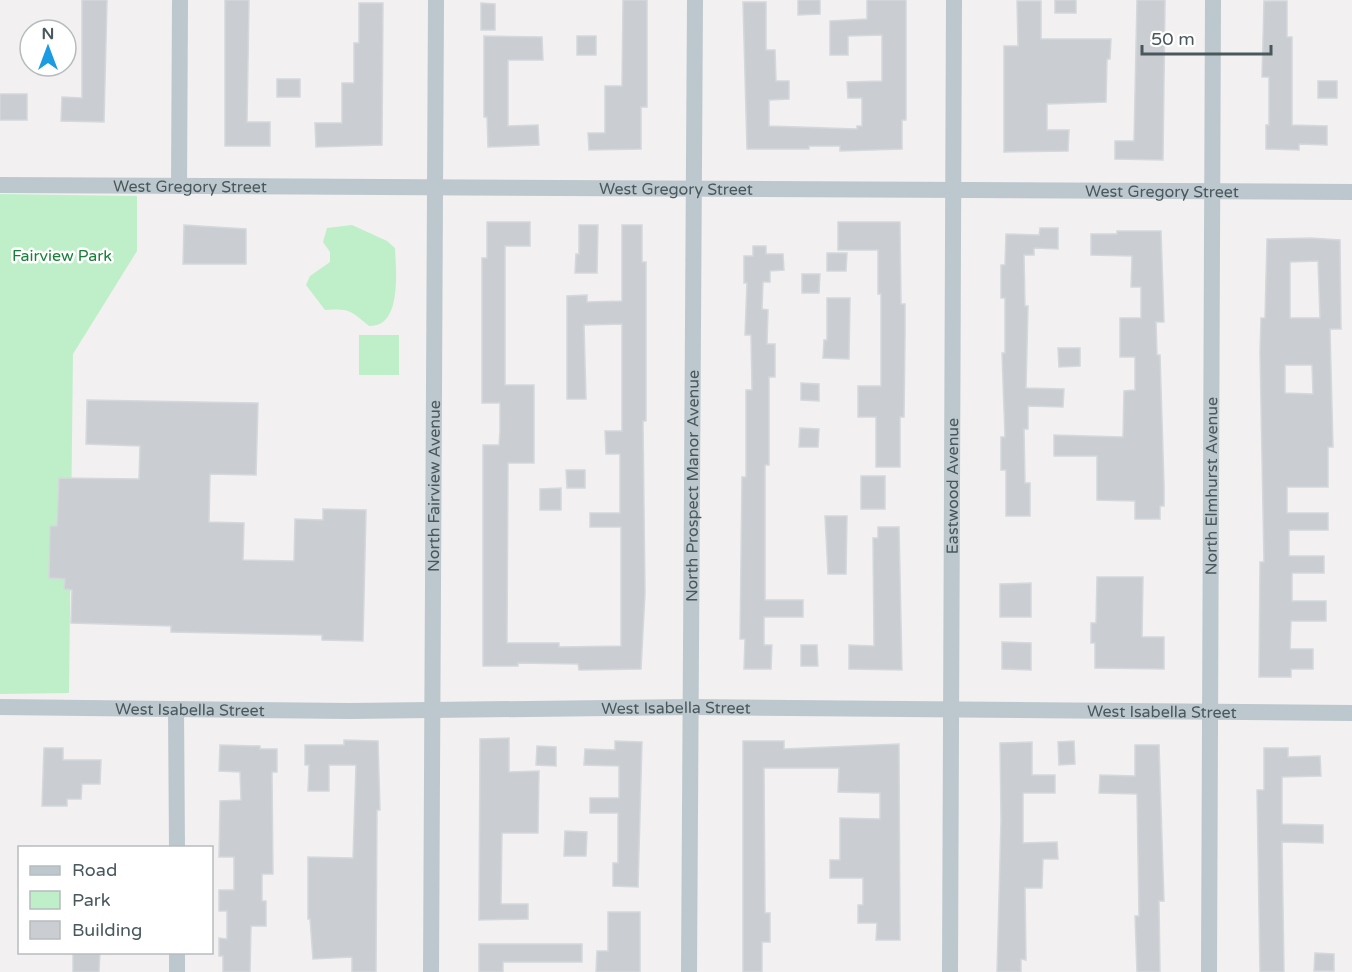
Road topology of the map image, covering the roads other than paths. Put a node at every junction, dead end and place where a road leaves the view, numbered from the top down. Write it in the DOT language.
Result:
graph roads {
  1 [pos="180,0"];
  2 [pos="436,0"];
  3 [pos="695,0"];
  4 [pos="954,0"];
  5 [pos="1213,0"];
  6 [pos="0,185"];
  7 [pos="179,186"];
  8 [pos="435,187"];
  9 [pos="694,189"];
  10 [pos="953,190"];
  11 [pos="1212,190"];
  12 [pos="1352,192"];
  13 [pos="0,707"];
  14 [pos="691,707"];
  15 [pos="176,709"];
  16 [pos="432,709"];
  17 [pos="950,710"];
  18 [pos="1210,711"];
  19 [pos="1352,712"];
  20 [pos="177,846"];
  21 [pos="177,954"];
  22 [pos="177,972"];
  23 [pos="431,972"];
  24 [pos="689,972"];
  25 [pos="950,972"];
  26 [pos="1209,972"];
  1 -- 7 [label="street"];
  2 -- 8 [label="street, North Fairview Avenue"];
  3 -- 9 [label="street, North Prospect Manor Avenue"];
  4 -- 10 [label="street, Eastwood Avenue"];
  5 -- 11 [label="street, North Elmhurst Avenue"];
  6 -- 7 [label="street, West Gregory Street"];
  7 -- 8 [label="street, West Gregory Street"];
  8 -- 9 [label="street, West Gregory Street"];
  8 -- 16 [label="street, North Fairview Avenue"];
  9 -- 10 [label="street, West Gregory Street"];
  9 -- 14 [label="street, North Prospect Manor Avenue"];
  10 -- 11 [label="street, West Gregory Street"];
  10 -- 17 [label="street, Eastwood Avenue"];
  11 -- 12 [label="street, West Gregory Street"];
  11 -- 18 [label="street, North Elmhurst Avenue"];
  13 -- 15 [label="street, West Isabella Street"];
  14 -- 16 [label="street, West Isabella Street"];
  14 -- 17 [label="street, West Isabella Street"];
  14 -- 24 [label="street, North Prospect Manor Avenue"];
  15 -- 16 [label="street, West Isabella Street"];
  15 -- 20 [label="street"];
  16 -- 23 [label="street, North Fairview Avenue"];
  17 -- 18 [label="street, West Isabella Street"];
  17 -- 25 [label="street, Eastwood Avenue"];
  18 -- 19 [label="street, West Isabella Street"];
  18 -- 26 [label="street, North Elmhurst Avenue"];
  21 -- 22 [label="street"];
}
